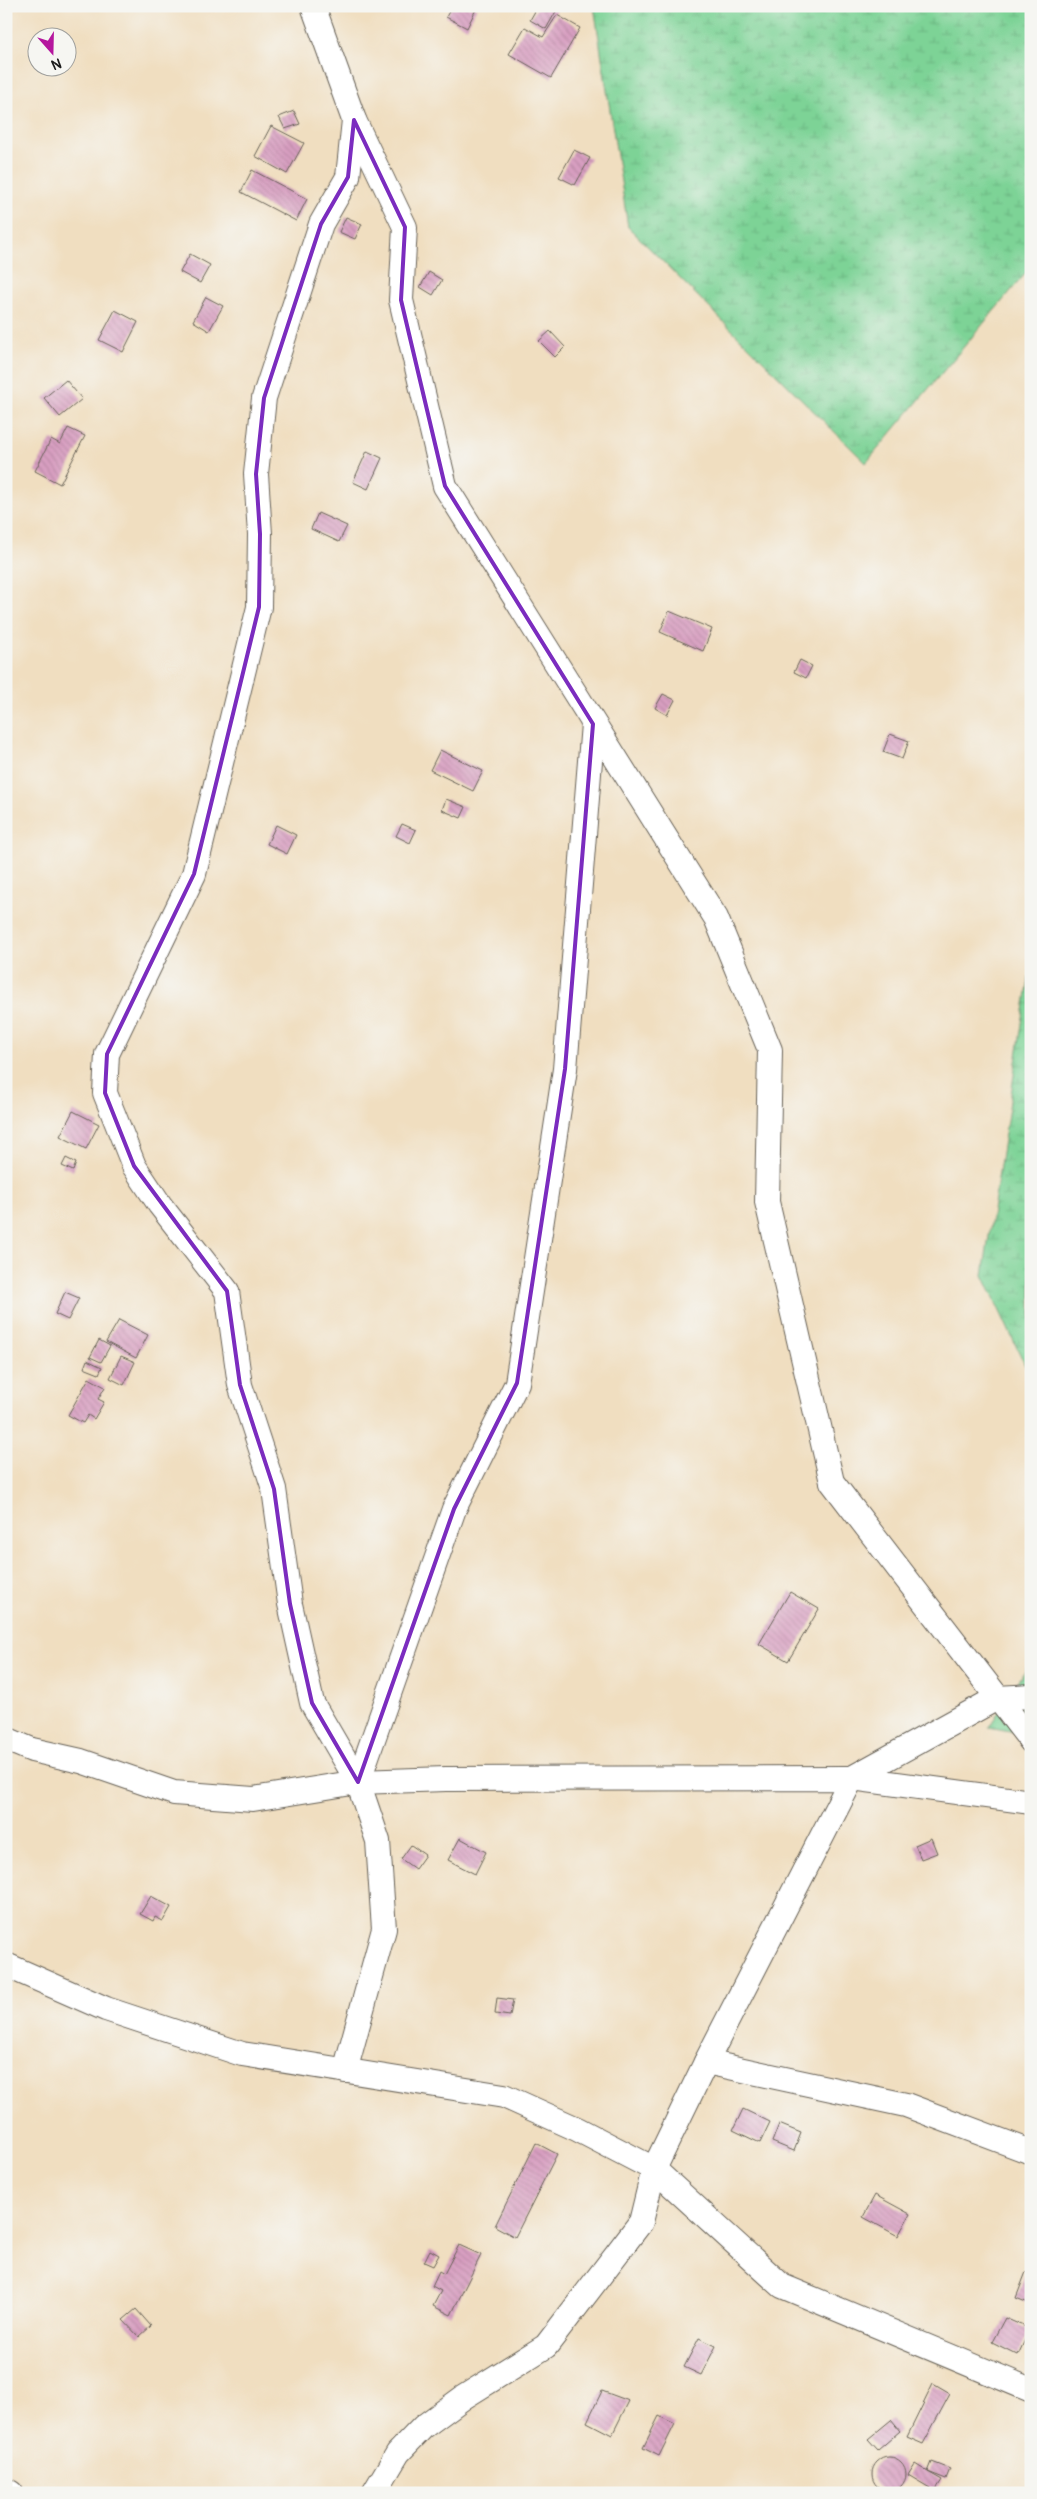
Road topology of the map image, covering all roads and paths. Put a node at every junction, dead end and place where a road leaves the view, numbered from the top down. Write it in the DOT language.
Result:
graph roads {
  1 [pos="313,6"];
  2 [pos="354,120"];
  3 [pos="593,724"];
  4 [pos="1031,1696"];
  5 [pos="998,1698"];
  6 [pos="6,1739"];
  7 [pos="1031,1741"];
  8 [pos="852,1778"];
  9 [pos="358,1782"];
  10 [pos="1031,1802"];
  11 [pos="6,1966"];
  12 [pos="706,2062"];
  13 [pos="345,2071"];
  14 [pos="1031,2152"];
  15 [pos="654,2169"];
  16 [pos="1031,2390"];
  17 [pos="6,2490"];
  18 [pos="11,2493"];
  19 [pos="374,2493"];
  1 -- 2 [label="street"];
  2 -- 3 [label="street"];
  2 -- 9 [label="street"];
  3 -- 5 [label="street"];
  3 -- 9 [label="street"];
  4 -- 5 [label="street"];
  5 -- 7 [label="street"];
  5 -- 8 [label="street"];
  6 -- 9 [label="street"];
  8 -- 9 [label="street"];
  8 -- 10 [label="street"];
  8 -- 12 [label="street"];
  9 -- 13 [label="street"];
  11 -- 13 [label="street"];
  12 -- 14 [label="street"];
  12 -- 15 [label="street"];
  13 -- 15 [label="street"];
  15 -- 16 [label="street"];
  15 -- 19 [label="street"];
  17 -- 18 [label="street"];
}
